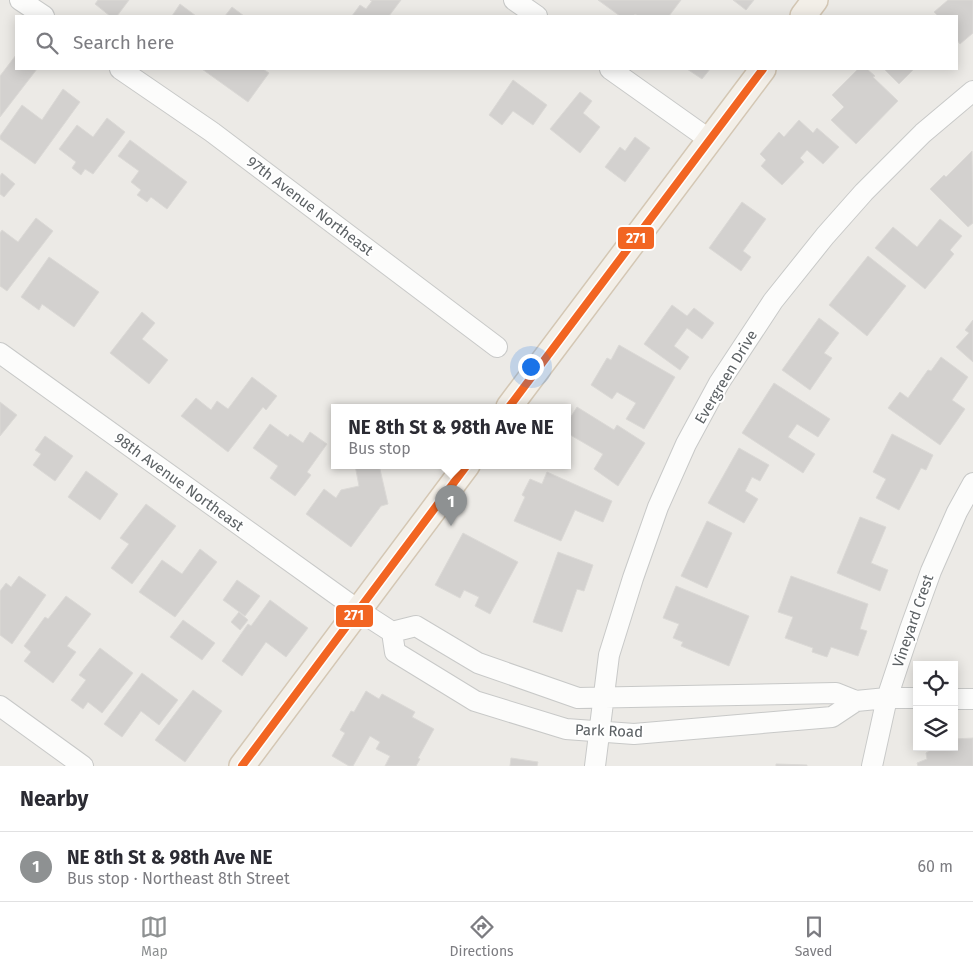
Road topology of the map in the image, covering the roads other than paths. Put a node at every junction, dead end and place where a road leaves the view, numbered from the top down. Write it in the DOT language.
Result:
graph roads {
  1 [pos="20,0"];
  2 [pos="514,0"];
  3 [pos="815,0"];
  4 [pos="42,15"];
  5 [pos="536,15"];
  6 [pos="804,15"];
  7 [pos="121,70"];
  8 [pos="611,70"];
  9 [pos="762,70"];
  10 [pos="973,91"];
  11 [pos="710,140"];
  12 [pos="497,347"];
  13 [pos="0,353"];
  14 [pos="511,404"];
  15 [pos="464,469"];
  16 [pos="973,483"];
  17 [pos="358,610"];
  18 [pos="392,632"];
  19 [pos="604,698"];
  20 [pos="887,698"];
  21 [pos="913,698"];
  22 [pos="958,699"];
  23 [pos="973,699"];
  24 [pos="856,701"];
  25 [pos="0,706"];
  26 [pos="600,732"];
  27 [pos="82,766"];
  28 [pos="242,766"];
  29 [pos="596,766"];
  30 [pos="872,766"];
  1 -- 4 [label="street"];
  2 -- 5 [label="street"];
  3 -- 6 [label="main road"];
  7 -- 12 [label="street, 97th Avenue Northeast"];
  8 -- 11 [label="street"];
  9 -- 11 [label="main road"];
  10 -- 19 [label="street, Evergreen Drive"];
  11 -- 14 [label="main road"];
  13 -- 17 [label="street, 98th Avenue Northeast"];
  15 -- 17 [label="main road"];
  16 -- 20 [label="street, Vineyard Crest"];
  17 -- 18 [label="street"];
  17 -- 28 [label="main road"];
  18 -- 19 [label="street, Park Road"];
  18 -- 26 [label="street, Park Road"];
  19 -- 24 [label="street, Park Road"];
  19 -- 26 [label="street, Evergreen Drive"];
  20 -- 21 [label="street, Park Road"];
  20 -- 24 [label="street, Park Road"];
  20 -- 30 [label="street, Vineyard Crest"];
  22 -- 23 [label="street"];
  24 -- 26 [label="street, Park Road"];
  25 -- 27 [label="street"];
  26 -- 29 [label="street, Evergreen Drive"];
}
